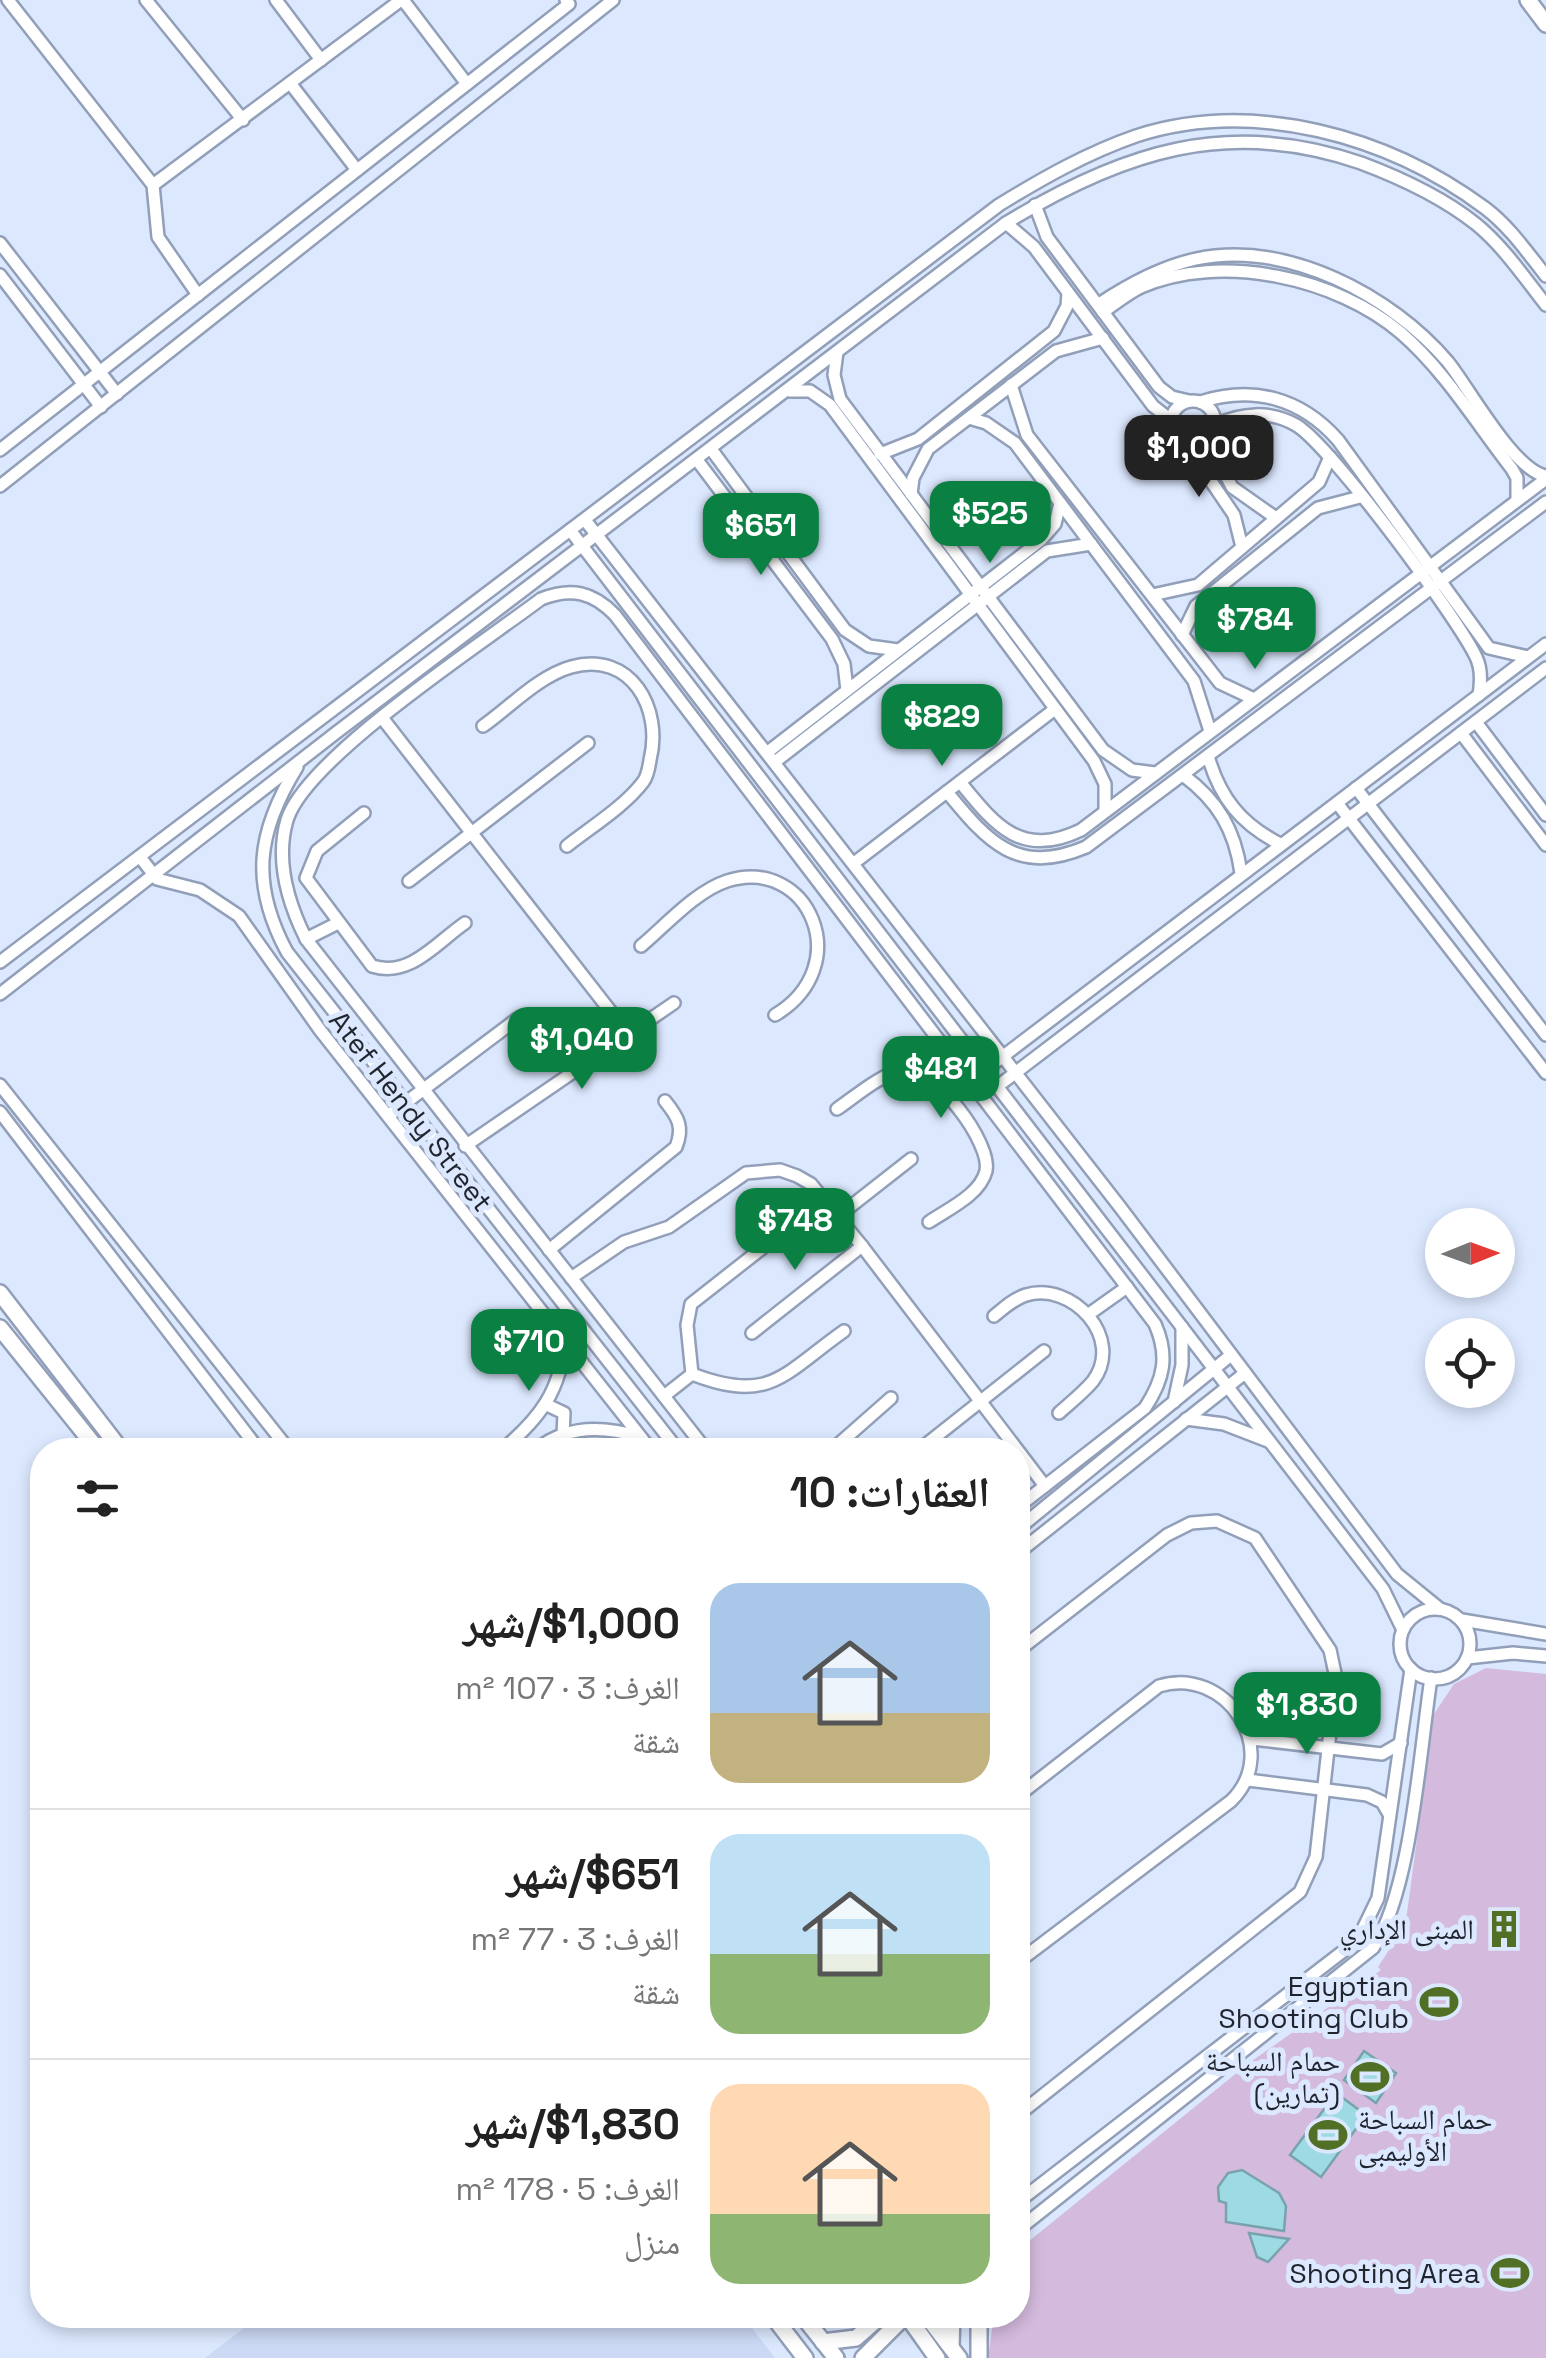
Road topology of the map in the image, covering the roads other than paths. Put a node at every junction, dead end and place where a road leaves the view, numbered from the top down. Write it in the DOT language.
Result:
graph roads {
  1 [pos="8,0"];
  2 [pos="146,0"];
  3 [pos="276,0"];
  4 [pos="402,0"];
  5 [pos="566,0"];
  6 [pos="613,0"];
  7 [pos="1528,0"];
  8 [pos="1546,24"];
  9 [pos="321,60"];
  10 [pos="290,83"];
  11 [pos="467,84"];
  12 [pos="243,120"];
  13 [pos="357,170"];
  14 [pos="153,185"];
  15 [pos="1035,205"];
  16 [pos="1006,223"];
  17 [pos="0,242"];
  18 [pos="0,276"];
  19 [pos="1546,276"];
  20 [pos="1068,292"];
  21 [pos="198,295"];
  22 [pos="1546,305"];
  23 [pos="1101,308"];
  24 [pos="1102,338"];
  25 [pos="838,350"];
  26 [pos="99,372"];
  27 [pos="84,384"];
  28 [pos="1011,384"];
  29 [pos="786,392"];
  30 [pos="117,394"];
  31 [pos="1194,401"];
  32 [pos="101,407"];
  33 [pos="969,418"];
  34 [pos="1171,420"];
  35 [pos="1215,425"];
  36 [pos="1207,439"];
  37 [pos="1185,443"];
  38 [pos="711,449"];
  39 [pos="0,450"];
  40 [pos="880,454"];
  41 [pos="1330,457"];
  42 [pos="697,460"];
  43 [pos="1546,478"];
  44 [pos="0,486"];
  45 [pos="911,494"];
  46 [pos="1360,497"];
  47 [pos="1517,500"];
  48 [pos="1546,502"];
  49 [pos="1060,503"];
  50 [pos="1276,518"];
  51 [pos="585,520"];
  52 [pos="570,530"];
  53 [pos="598,536"];
  54 [pos="1091,544"];
  55 [pos="583,547"];
  56 [pos="1242,547"];
  57 [pos="1431,567"];
  58 [pos="1420,576"];
  59 [pos="1442,580"];
  60 [pos="1430,588"];
  61 [pos="1152,595"];
  62 [pos="979,596"];
  63 [pos="1182,635"];
  64 [pos="1546,644"];
  65 [pos="898,650"];
  66 [pos="1528,657"];
  67 [pos="1546,668"];
  68 [pos="655,669"];
  69 [pos="638,682"];
  70 [pos="847,690"];
  71 [pos="1479,695"];
  72 [pos="1254,699"];
  73 [pos="1055,708"];
  74 [pos="384,718"];
  75 [pos="1476,722"];
  76 [pos="483,726"];
  77 [pos="1210,732"];
  78 [pos="1462,732"];
  79 [pos="293,741"];
  80 [pos="588,743"];
  81 [pos="773,756"];
  82 [pos="1208,756"];
  83 [pos="303,758"];
  84 [pos="1155,773"];
  85 [pos="1183,775"];
  86 [pos="960,782"];
  87 [pos="1356,788"];
  88 [pos="946,792"];
  89 [pos="1338,803"];
  90 [pos="1368,804"];
  91 [pos="1105,810"];
  92 [pos="364,813"];
  93 [pos="1546,814"];
  94 [pos="1349,818"];
  95 [pos="1530,824"];
  96 [pos="472,832"];
  97 [pos="1544,839"];
  98 [pos="1280,844"];
  99 [pos="567,846"];
  100 [pos="140,856"];
  101 [pos="854,863"];
  102 [pos="1242,873"];
  103 [pos="152,875"];
  104 [pos="410,880"];
  105 [pos="828,895"];
  106 [pos="808,910"];
  107 [pos="338,923"];
  108 [pos="464,923"];
  109 [pos="306,939"];
  110 [pos="641,946"];
  111 [pos="0,962"];
  112 [pos="0,994"];
  113 [pos="674,1003"];
  114 [pos="775,1015"];
  115 [pos="517,1018"];
  116 [pos="1546,1035"];
  117 [pos="622,1040"];
  118 [pos="1002,1057"];
  119 [pos="985,1070"];
  120 [pos="1014,1073"];
  121 [pos="1546,1073"];
  122 [pos="0,1085"];
  123 [pos="998,1086"];
  124 [pos="421,1090"];
  125 [pos="980,1096"];
  126 [pos="665,1101"];
  127 [pos="404,1103"];
  128 [pos="837,1109"];
  129 [pos="0,1112"];
  130 [pos="961,1113"];
  131 [pos="388,1116"];
  132 [pos="465,1146"];
  133 [pos="911,1159"];
  134 [pos="837,1216"];
  135 [pos="929,1222"];
  136 [pos="770,1242"];
  137 [pos="862,1246"];
  138 [pos="549,1250"];
  139 [pos="571,1278"];
  140 [pos="1127,1287"];
  141 [pos="0,1293"];
  142 [pos="1088,1314"];
  143 [pos="994,1316"];
  144 [pos="1182,1327"];
  145 [pos="0,1328"];
  146 [pos="844,1331"];
  147 [pos="752,1333"];
  148 [pos="564,1340"];
  149 [pos="1044,1351"];
  150 [pos="1232,1355"];
  151 [pos="1214,1369"];
  152 [pos="1245,1373"];
  153 [pos="692,1374"];
  154 [pos="1228,1386"];
  155 [pos="71,1388"];
  156 [pos="664,1396"];
  157 [pos="892,1398"];
  158 [pos="57,1400"];
  159 [pos="980,1401"];
  160 [pos="1174,1402"];
  161 [pos="547,1405"];
  162 [pos="1059,1413"];
  163 [pos="1186,1420"];
  164 [pos="98,1421"];
  165 [pos="83,1432"];
  166 [pos="563,1435"];
  167 [pos="640,1437"];
  168 [pos="88,1438"];
  169 [pos="111,1438"];
  170 [pos="249,1438"];
  171 [pos="279,1438"];
  172 [pos="514,1438"];
  173 [pos="558,1438"];
  174 [pos="669,1438"];
  175 [pos="697,1438"];
  176 [pos="846,1438"];
  177 [pos="934,1438"];
  178 [pos="1008,1438"];
  179 [pos="1272,1444"];
  180 [pos="1030,1466"];
  181 [pos="1045,1486"];
  182 [pos="1030,1498"];
  183 [pos="1030,1519"];
  184 [pos="1030,1543"];
  185 [pos="1440,1608"];
  186 [pos="1462,1620"];
  187 [pos="1403,1630"];
  188 [pos="1546,1634"];
  189 [pos="1030,1641"];
  190 [pos="1546,1656"];
  191 [pos="1467,1658"];
  192 [pos="1411,1669"];
  193 [pos="1431,1678"];
  194 [pos="1252,1740"];
  195 [pos="1400,1743"];
  196 [pos="1329,1748"];
  197 [pos="1248,1780"];
  198 [pos="1030,1787"];
  199 [pos="1324,1789"];
  200 [pos="1390,1815"];
  201 [pos="1363,1930"];
  202 [pos="1378,1941"];
  203 [pos="1030,1953"];
  204 [pos="1030,2106"];
  205 [pos="1107,2134"];
  206 [pos="1120,2151"];
  207 [pos="1030,2193"];
  208 [pos="1030,2221"];
  209 [pos="782,2328"];
  210 [pos="812,2328"];
  211 [pos="879,2328"];
  212 [pos="893,2328"];
  213 [pos="913,2328"];
  214 [pos="920,2328"];
  215 [pos="953,2328"];
  216 [pos="979,2328"];
  217 [pos="823,2342"];
  218 [pos="955,2353"];
  219 [pos="805,2358"];
  220 [pos="836,2358"];
  221 [pos="863,2358"];
  222 [pos="937,2358"];
  223 [pos="978,2358"];
  1 -- 14 [label="street"];
  2 -- 12 [label="street"];
  3 -- 9 [label="street"];
  4 -- 9 [label="street"];
  4 -- 11 [label="street"];
  5 -- 11 [label="street"];
  6 -- 30 [label="street"];
  7 -- 8 [label="main road"];
  9 -- 10 [label="street"];
  10 -- 12 [label="street"];
  10 -- 13 [label="street"];
  11 -- 13 [label="street"];
  12 -- 14 [label="street"];
  13 -- 21 [label="street"];
  14 -- 21 [label="street"];
  15 -- 16 [label="street"];
  15 -- 22 [label="street"];
  15 -- 23 [label="street"];
  16 -- 20 [label="street"];
  16 -- 25 [label="street"];
  17 -- 26 [label="street"];
  18 -- 27 [label="street"];
  19 -- 51 [label="street"];
  20 -- 24 [label="street"];
  20 -- 40 [label="street"];
  21 -- 26 [label="street"];
  23 -- 31 [label="street"];
  23 -- 43 [label="street"];
  23 -- 47 [label="street"];
  24 -- 28 [label="street"];
  24 -- 34 [label="street"];
  25 -- 29 [label="street"];
  25 -- 40 [label="street"];
  26 -- 27 [label="street"];
  26 -- 30 [label="street"];
  27 -- 32 [label="street"];
  27 -- 39 [label="street"];
  28 -- 33 [label="street"];
  28 -- 61 [label="street"];
  29 -- 38 [label="street"];
  29 -- 62 [label="street"];
  30 -- 32 [label="street"];
  31 -- 34 [label="street"];
  31 -- 35 [label="street"];
  31 -- 57 [label="street"];
  32 -- 44 [label="street"];
  33 -- 45 [label="street"];
  33 -- 49 [label="street"];
  34 -- 37 [label="street"];
  35 -- 36 [label="street"];
  35 -- 41 [label="street"];
  36 -- 37 [label="street"];
  36 -- 50 [label="street"];
  37 -- 56 [label="street"];
  38 -- 42 [label="street"];
  38 -- 65 [label="street"];
  40 -- 45 [label="street"];
  41 -- 46 [label="street"];
  41 -- 50 [label="street"];
  42 -- 53 [label="street"];
  42 -- 70 [label="street"];
  43 -- 47 [label="street"];
  45 -- 62 [label="street"];
  46 -- 58 [label="street"];
  46 -- 63 [label="street"];
  47 -- 57 [label="street"];
  48 -- 59 [label="street"];
  49 -- 54 [label="street"];
  49 -- 62 [label="street"];
  50 -- 56 [label="street"];
  51 -- 52 [label="street"];
  51 -- 53 [label="street"];
  52 -- 55 [label="street"];
  52 -- 79 [label="street"];
  53 -- 55 [label="street"];
  53 -- 81 [label="street"];
  54 -- 62 [label="street"];
  54 -- 77 [label="street"];
  55 -- 83 [label="street"];
  55 -- 119 [label="street"];
  56 -- 61 [label="street"];
  57 -- 58 [label="street"];
  57 -- 59 [label="street"];
  58 -- 60 [label="street"];
  58 -- 72 [label="street"];
  59 -- 60 [label="street"];
  59 -- 66 [label="street"];
  60 -- 71 [label="street"];
  60 -- 82 [label="street"];
  61 -- 63 [label="street"];
  62 -- 65 [label="street"];
  62 -- 73 [label="street"];
  62 -- 81 [label="street"];
  62 -- 84 [label="street"];
  63 -- 72 [label="street"];
  64 -- 66 [label="street"];
  65 -- 70 [label="street"];
  66 -- 71 [label="street"];
  67 -- 75 [label="street"];
  68 -- 69 [label="street"];
  68 -- 74 [label="street"];
  68 -- 105 [label="street"];
  69 -- 76 [label="street"];
  69 -- 99 [label="street"];
  70 -- 81 [label="street"];
  71 -- 87 [label="street"];
  72 -- 77 [label="street"];
  73 -- 86 [label="street"];
  73 -- 91 [label="street"];
  74 -- 96 [label="street"];
  74 -- 109 [label="street"];
  75 -- 78 [label="street"];
  75 -- 93 [label="street"];
  77 -- 84 [label="street"];
  78 -- 90 [label="street"];
  78 -- 95 [label="street"];
  79 -- 83 [label="street"];
  79 -- 100 [label="street"];
  80 -- 96 [label="street"];
  81 -- 101 [label="street"];
  82 -- 85 [label="street"];
  82 -- 98 [label="street"];
  83 -- 103 [label="street"];
  83 -- 127 [label="street, Atef Hendy Street"];
  84 -- 91 [label="street"];
  85 -- 88 [label="street"];
  85 -- 102 [label="street"];
  86 -- 88 [label="street"];
  86 -- 91 [label="street"];
  87 -- 89 [label="street"];
  87 -- 90 [label="street"];
  88 -- 101 [label="street"];
  89 -- 94 [label="street"];
  89 -- 98 [label="street"];
  90 -- 94 [label="street"];
  90 -- 116 [label="street"];
  92 -- 107 [label="street"];
  93 -- 95 [label="street"];
  94 -- 120 [label="street"];
  94 -- 121 [label="street"];
  95 -- 97 [label="street"];
  96 -- 104 [label="street"];
  96 -- 117 [label="street"];
  98 -- 102 [label="street"];
  100 -- 103 [label="street"];
  100 -- 111 [label="street"];
  101 -- 118 [label="street"];
  102 -- 118 [label="street"];
  103 -- 112 [label="street"];
  103 -- 131 [label="street, Atef Hendy Street"];
  105 -- 106 [label="street"];
  105 -- 125 [label="street"];
  106 -- 110 [label="street"];
  106 -- 114 [label="street"];
  107 -- 108 [label="street"];
  107 -- 109 [label="street"];
  109 -- 124 [label="street"];
  113 -- 117 [label="street"];
  115 -- 124 [label="street"];
  117 -- 132 [label="street"];
  118 -- 119 [label="street"];
  118 -- 120 [label="street"];
  119 -- 123 [label="street"];
  120 -- 123 [label="street"];
  120 -- 150 [label="street"];
  122 -- 171 [label="street"];
  123 -- 144 [label="street"];
  124 -- 127 [label="street"];
  124 -- 132 [label="street"];
  125 -- 130 [label="street"];
  125 -- 140 [label="street"];
  126 -- 138 [label="street"];
  127 -- 131 [label="street"];
  127 -- 174 [label="street, Atef Hendy Street"];
  128 -- 130 [label="street"];
  129 -- 170 [label="street"];
  130 -- 135 [label="street"];
  131 -- 148 [label="street, Atef Hendy Street"];
  132 -- 138 [label="street"];
  133 -- 134 [label="street"];
  134 -- 137 [label="street"];
  134 -- 139 [label="street"];
  136 -- 153 [label="street"];
  137 -- 147 [label="street"];
  137 -- 159 [label="street"];
  138 -- 139 [label="street"];
  139 -- 156 [label="street"];
  140 -- 142 [label="street"];
  140 -- 181 [label="street"];
  141 -- 155 [label="main road"];
  142 -- 143 [label="street"];
  142 -- 162 [label="street"];
  144 -- 151 [label="street"];
  144 -- 160 [label="street"];
  145 -- 158 [label="main road"];
  146 -- 153 [label="street"];
  148 -- 161 [label="street"];
  148 -- 167 [label="street, Atef Hendy Street"];
  149 -- 159 [label="street"];
  150 -- 151 [label="street"];
  150 -- 152 [label="street"];
  151 -- 154 [label="street"];
  151 -- 160 [label="street"];
  152 -- 154 [label="street"];
  152 -- 185 [label="street"];
  153 -- 156 [label="street"];
  154 -- 163 [label="street"];
  154 -- 179 [label="street"];
  155 -- 158 [label="main road"];
  155 -- 164 [label="main road"];
  156 -- 175 [label="street"];
  157 -- 176 [label="street"];
  158 -- 165 [label="main road"];
  159 -- 177 [label="street"];
  159 -- 178 [label="street"];
  160 -- 183 [label="street"];
  161 -- 166 [label="street"];
  161 -- 172 [label="street"];
  163 -- 179 [label="street"];
  163 -- 184 [label="street"];
  164 -- 165 [label="main road"];
  164 -- 169 [label="main road"];
  165 -- 168 [label="main road"];
  166 -- 167 [label="street"];
  166 -- 173 [label="street"];
  179 -- 187 [label="street"];
  180 -- 181 [label="street"];
  181 -- 182 [label="street"];
  185 -- 186 [label="street"];
  185 -- 187 [label="street"];
  186 -- 188 [label="street"];
  186 -- 191 [label="street"];
  187 -- 192 [label="street"];
  189 -- 196 [label="street"];
  190 -- 191 [label="street"];
  191 -- 193 [label="street"];
  192 -- 193 [label="street"];
  192 -- 195 [label="street"];
  193 -- 202 [label="street"];
  194 -- 196 [label="street"];
  194 -- 197 [label="street"];
  194 -- 198 [label="street"];
  195 -- 196 [label="street"];
  195 -- 200 [label="street"];
  196 -- 199 [label="street"];
  197 -- 199 [label="street"];
  197 -- 203 [label="street"];
  199 -- 200 [label="street"];
  199 -- 204 [label="street"];
  200 -- 201 [label="street"];
  201 -- 202 [label="street"];
  201 -- 205 [label="street"];
  202 -- 206 [label="street"];
  205 -- 206 [label="street"];
  205 -- 207 [label="street"];
  206 -- 208 [label="street"];
  209 -- 219 [label="main road"];
  210 -- 217 [label="main road"];
  211 -- 217 [label="main road"];
  212 -- 221 [label="main road"];
  213 -- 222 [label="main road"];
  214 -- 218 [label="main road"];
  215 -- 218 [label="main road"];
  216 -- 223 [label="main road"];
  217 -- 220 [label="main road"];
}
